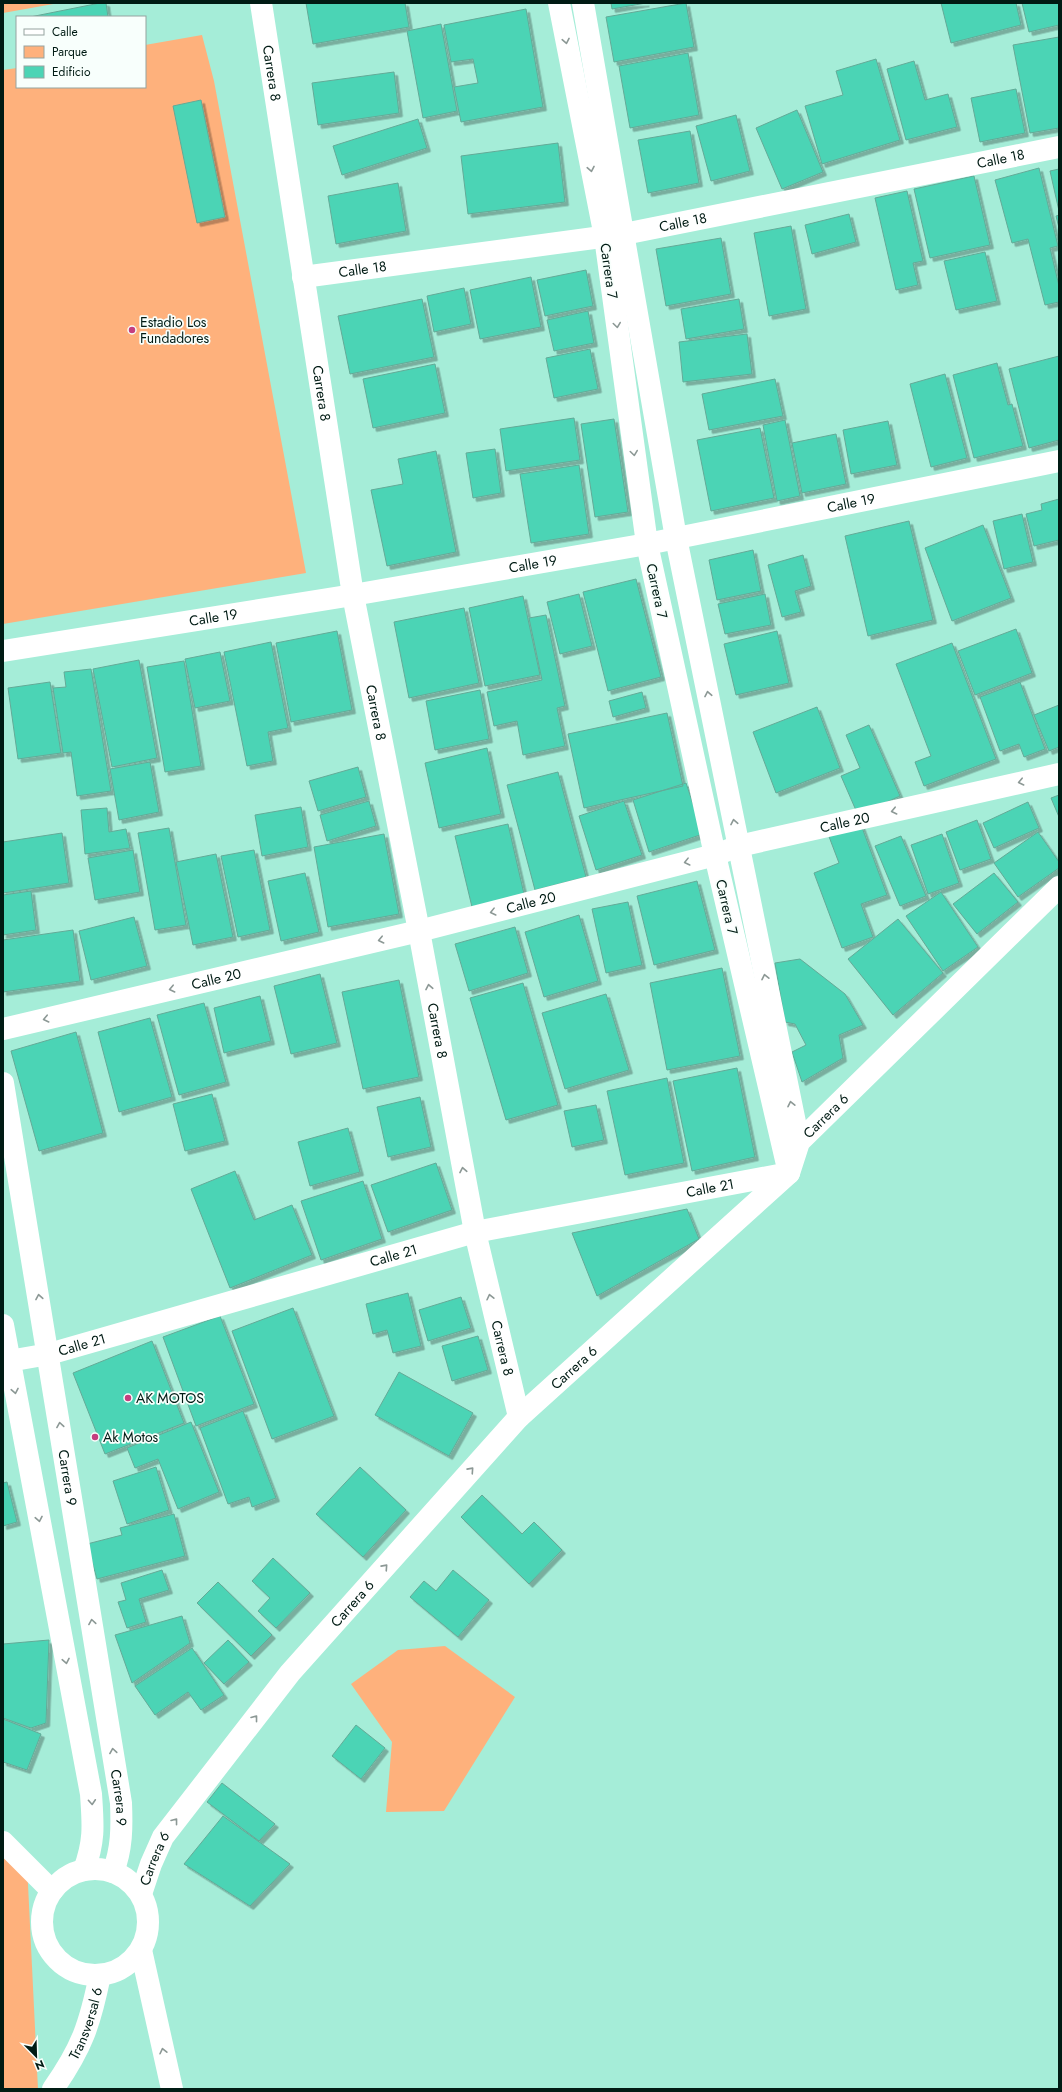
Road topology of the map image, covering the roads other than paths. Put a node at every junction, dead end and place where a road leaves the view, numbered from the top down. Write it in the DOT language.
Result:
graph roads {
  1 [pos="261,3"];
  2 [pos="559,3"];
  3 [pos="583,3"];
  4 [pos="1059,148"];
  5 [pos="615,235"];
  6 [pos="303,277"];
  7 [pos="1059,461"];
  8 [pos="676,538"];
  9 [pos="647,544"];
  10 [pos="353,595"];
  11 [pos="3,651"];
  12 [pos="1059,774"];
  13 [pos="739,846"];
  14 [pos="715,855"];
  15 [pos="1059,887"];
  16 [pos="419,931"];
  17 [pos="3,1029"];
  18 [pos="3,1083"];
  19 [pos="799,1142"];
  20 [pos="789,1173"];
  21 [pos="474,1232"];
  22 [pos="3,1326"];
  23 [pos="48,1354"];
  24 [pos="6,1362"];
  25 [pos="519,1417"];
  26 [pos="3,1842"];
  27 [pos="84,1870"];
  28 [pos="113,1872"];
  29 [pos="52,1891"];
  30 [pos="141,1894"];
  31 [pos="141,1950"];
  32 [pos="100,1975"];
  33 [pos="53,2089"];
  34 [pos="172,2089"];
  1 -- 6 [label="street, Carrera 8"];
  2 -- 5 [label="street, Carrera 7, one-way"];
  3 -- 5 [label="street, Carrera 7"];
  4 -- 5 [label="street, Calle 18"];
  5 -- 6 [label="street, Calle 18"];
  5 -- 8 [label="street, Carrera 7"];
  5 -- 9 [label="street, Carrera 7, one-way"];
  6 -- 10 [label="street, Carrera 8"];
  7 -- 8 [label="street, Calle 19"];
  8 -- 9 [label="street, Calle 19"];
  13 -- 8 [label="street, Carrera 7, one-way"];
  9 -- 10 [label="street, Calle 19"];
  9 -- 14 [label="street, Carrera 7"];
  10 -- 11 [label="street, Calle 19"];
  10 -- 16 [label="street, Carrera 8"];
  12 -- 13 [label="street, Calle 20, one-way"];
  13 -- 14 [label="street, Calle 20"];
  19 -- 13 [label="street, Carrera 7, one-way"];
  14 -- 16 [label="street, Calle 20, one-way"];
  14 -- 20 [label="street, Carrera 7"];
  15 -- 19 [label="street, Carrera 6"];
  16 -- 17 [label="street, Calle 20, one-way"];
  21 -- 16 [label="street, Carrera 8, one-way"];
  23 -- 18 [label="street, Carrera 9, one-way"];
  19 -- 20 [label="street, Carrera 6"];
  20 -- 21 [label="street, Calle 21"];
  20 -- 25 [label="street, Carrera 6"];
  21 -- 23 [label="street, Calle 21"];
  25 -- 21 [label="street, Carrera 8, one-way"];
  22 -- 24 [label="street, Carrera 9"];
  23 -- 24 [label="street, Calle 21"];
  28 -- 23 [label="street, Carrera 9, one-way"];
  24 -- 27 [label="street, Carrera 9, one-way"];
  30 -- 25 [label="street, Carrera 6, one-way"];
  26 -- 29 [label="street"];
  27 -- 28 [label="street"];
  27 -- 29 [label="street"];
  28 -- 30 [label="street"];
  29 -- 32 [label="street"];
  30 -- 31 [label="street"];
  31 -- 32 [label="street"];
  34 -- 31 [label="street, one-way"];
  32 -- 33 [label="street, Transversal 6"];
}
